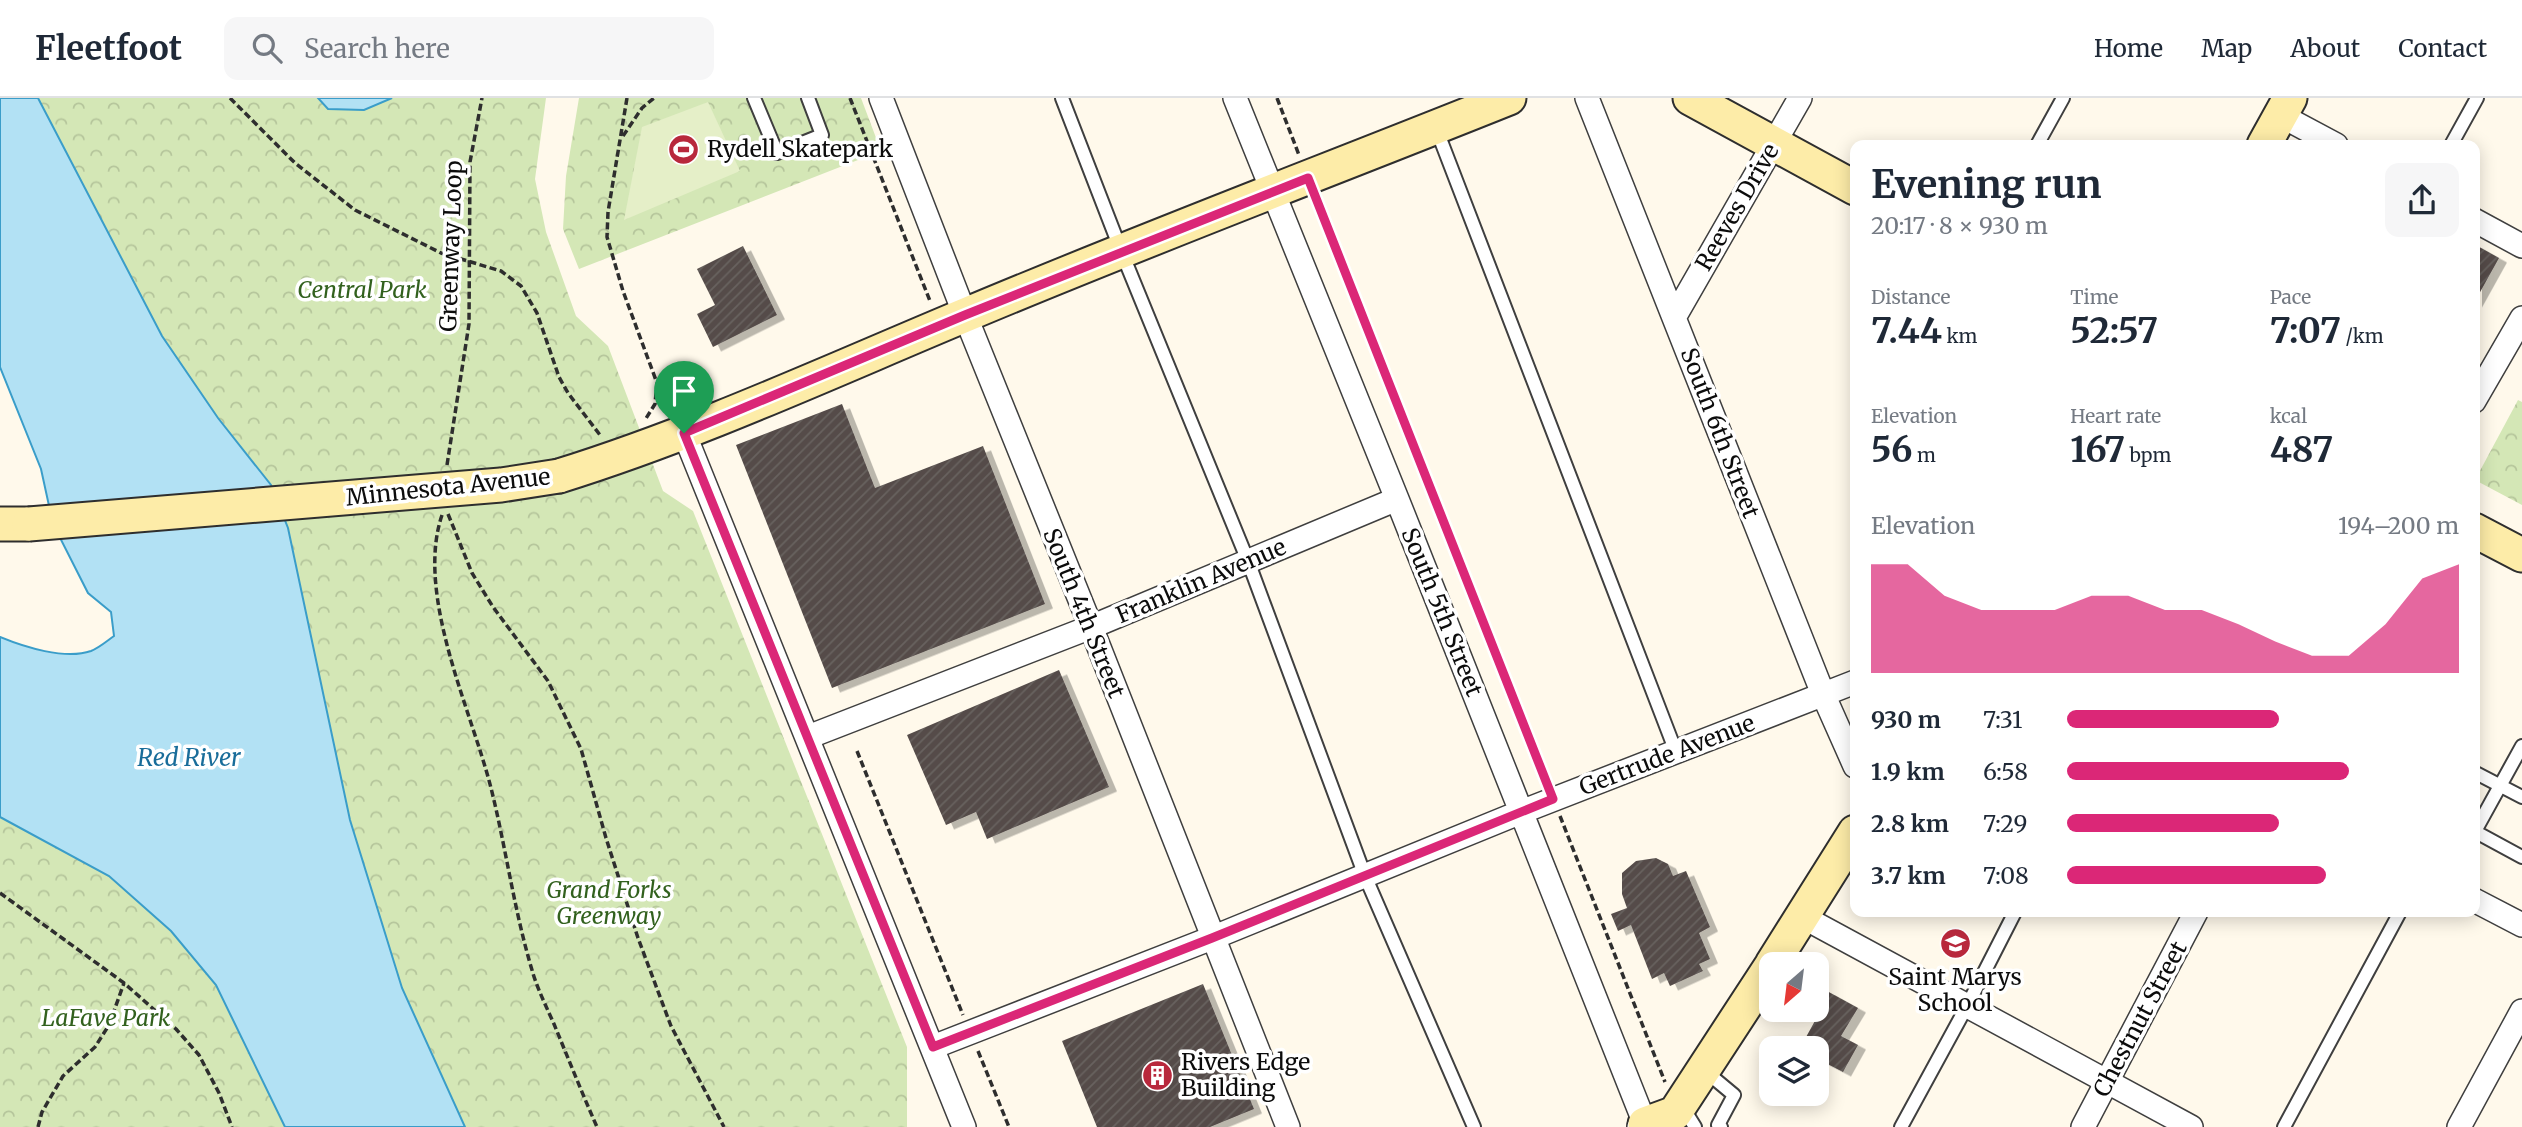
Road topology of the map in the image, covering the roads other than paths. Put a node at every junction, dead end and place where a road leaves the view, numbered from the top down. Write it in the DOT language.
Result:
graph roads {
  1 [pos="754,98"];
  2 [pos="808,98"];
  3 [pos="881,98"];
  4 [pos="1062,98"];
  5 [pos="1235,98"];
  6 [pos="1509,98"];
  7 [pos="1587,98"];
  8 [pos="1690,98"];
  9 [pos="1800,98"];
  10 [pos="2063,98"];
  11 [pos="2477,98"];
  12 [pos="2285,107"];
  13 [pos="1436,127"];
  14 [pos="2040,140"];
  15 [pos="2267,140"];
  16 [pos="2329,140"];
  17 [pos="2454,140"];
  18 [pos="1773,144"];
  19 [pos="1850,185"];
  20 [pos="1272,193"];
  21 [pos="2480,223"];
  22 [pos="2522,246"];
  23 [pos="1122,253"];
  24 [pos="1675,316"];
  25 [pos="2522,318"];
  26 [pos="952,321"];
  27 [pos="2480,391"];
  28 [pos="684,433"];
  29 [pos="1397,499"];
  30 [pos="15,524"];
  31 [pos="2480,533"];
  32 [pos="2522,555"];
  33 [pos="1248,561"];
  34 [pos="1091,627"];
  35 [pos="1850,684"];
  36 [pos="1823,694"];
  37 [pos="808,737"];
  38 [pos="2522,747"];
  39 [pos="1675,752"];
  40 [pos="1850,755"];
  41 [pos="2480,775"];
  42 [pos="2500,785"];
  43 [pos="2522,797"];
  44 [pos="1521,812"];
  45 [pos="2480,823"];
  46 [pos="2480,835"];
  47 [pos="1850,840"];
  48 [pos="2522,857"];
  49 [pos="1365,876"];
  50 [pos="2480,903"];
  51 [pos="1803,917"];
  52 [pos="2012,917"];
  53 [pos="2193,917"];
  54 [pos="2397,917"];
  55 [pos="2522,925"];
  56 [pos="1212,938"];
  57 [pos="1780,952"];
  58 [pos="1759,983"];
  59 [pos="1967,1006"];
  60 [pos="2522,1012"];
  61 [pos="933,1047"];
  62 [pos="1703,1069"];
  63 [pos="2107,1082"];
  64 [pos="1684,1114"];
  65 [pos="1644,1126"];
  66 [pos="1719,1126"];
  67 [pos="964,1127"];
  68 [pos="1288,1127"];
  69 [pos="1474,1127"];
  70 [pos="1901,1127"];
  71 [pos="2083,1127"];
  72 [pos="2191,1127"];
  73 [pos="2284,1127"];
  74 [pos="2459,1127"];
  1 -- 2 [label="lane"];
  3 -- 26 [label="street, South 4th Street"];
  4 -- 23 [label="lane"];
  5 -- 20 [label="street, South 5th Street"];
  6 -- 13 [label="street, Minnesota Avenue"];
  7 -- 24 [label="street, South 6th Street"];
  8 -- 18 [label="street"];
  9 -- 18 [label="street, Reeves Drive"];
  10 -- 14 [label="lane"];
  11 -- 17 [label="lane"];
  12 -- 15 [label="street"];
  12 -- 16 [label="street"];
  13 -- 20 [label="street, Minnesota Avenue"];
  13 -- 39 [label="lane"];
  18 -- 19 [label="street"];
  18 -- 24 [label="street, Reeves Drive"];
  20 -- 23 [label="street, Minnesota Avenue"];
  20 -- 29 [label="street, South 5th Street"];
  21 -- 22 [label="street"];
  23 -- 26 [label="street, Minnesota Avenue"];
  23 -- 33 [label="lane"];
  24 -- 36 [label="street, South 6th Street"];
  25 -- 27 [label="street"];
  26 -- 28 [label="street, Minnesota Avenue"];
  26 -- 34 [label="street, South 4th Street"];
  28 -- 30 [label="street, Minnesota Avenue, bridge"];
  28 -- 37 [label="street"];
  29 -- 33 [label="street, Franklin Avenue"];
  29 -- 44 [label="street, South 5th Street"];
  31 -- 32 [label="street"];
  33 -- 34 [label="street, Franklin Avenue"];
  33 -- 49 [label="lane"];
  34 -- 37 [label="street, Franklin Avenue"];
  34 -- 56 [label="street, South 4th Street"];
  35 -- 36 [label="street, Gertrude Avenue"];
  36 -- 39 [label="street, Gertrude Avenue"];
  36 -- 40 [label="street, South 6th Street"];
  37 -- 61 [label="street"];
  38 -- 42 [label="lane"];
  39 -- 44 [label="street, Gertrude Avenue"];
  41 -- 42 [label="lane"];
  42 -- 43 [label="lane"];
  42 -- 45 [label="lane"];
  44 -- 49 [label="street, Gertrude Avenue"];
  44 -- 65 [label="street, South 5th Street"];
  46 -- 48 [label="lane"];
  47 -- 51 [label="street"];
  49 -- 56 [label="street, Gertrude Avenue"];
  49 -- 69 [label="lane"];
  50 -- 55 [label="street"];
  51 -- 57 [label="street"];
  51 -- 59 [label="street"];
  52 -- 59 [label="lane"];
  53 -- 63 [label="street, Chestnut Street"];
  54 -- 73 [label="lane"];
  56 -- 61 [label="street, Gertrude Avenue"];
  56 -- 68 [label="street, South 4th Street"];
  58 -- 62 [label="street"];
  59 -- 63 [label="street"];
  59 -- 70 [label="lane"];
  60 -- 74 [label="street"];
  61 -- 67 [label="street"];
  62 -- 64 [label="street"];
  62 -- 66 [label="lane"];
  63 -- 71 [label="street, Chestnut Street"];
  63 -- 72 [label="street"];
  64 -- 65 [label="street"];
}
